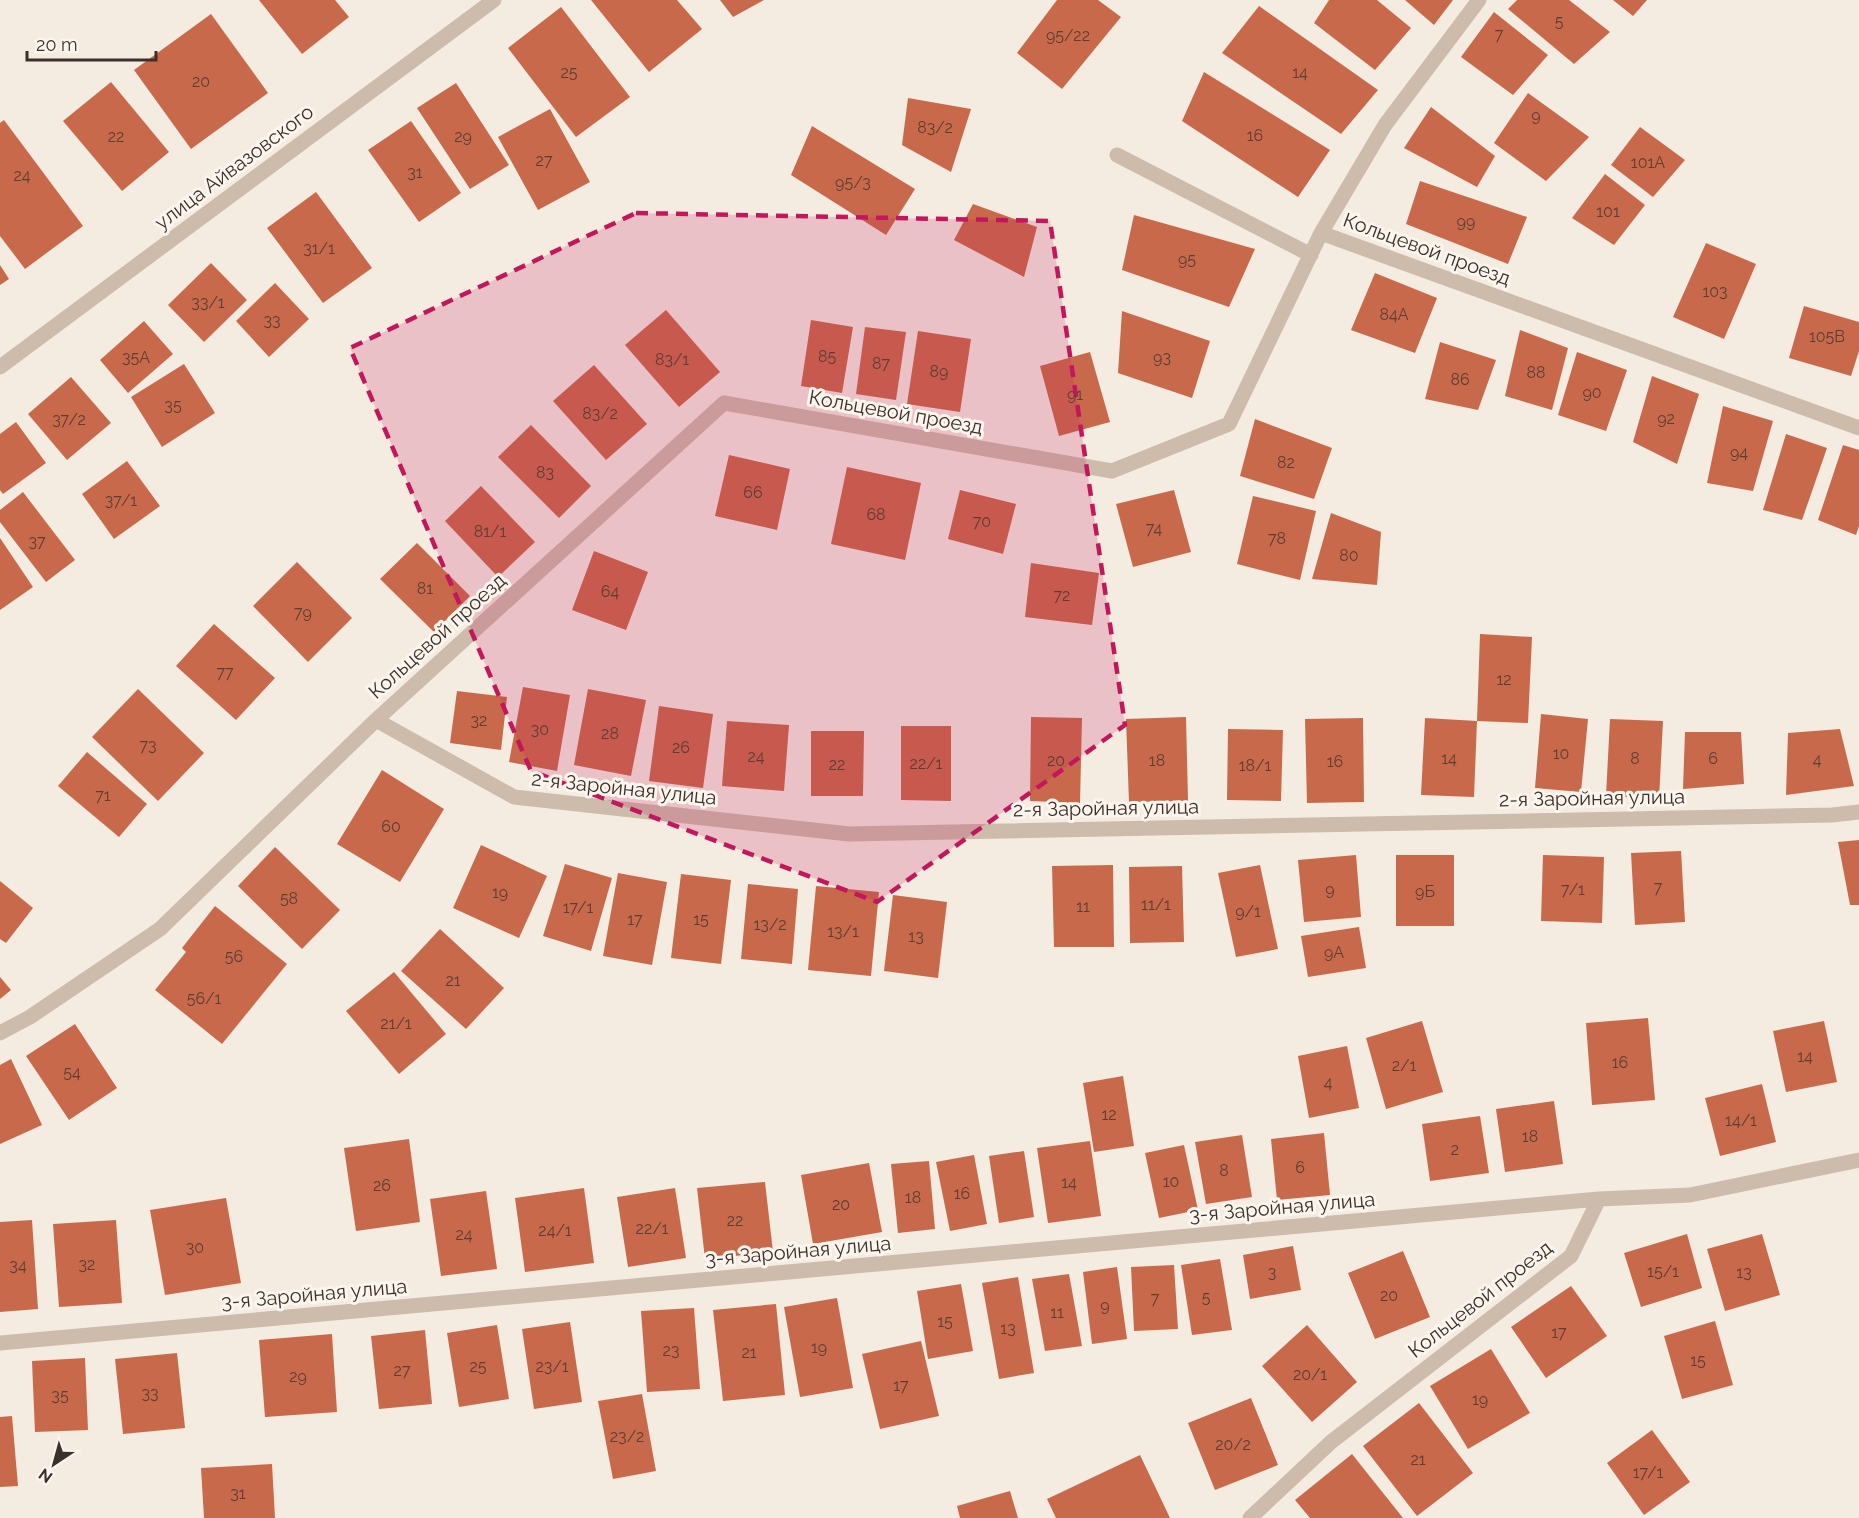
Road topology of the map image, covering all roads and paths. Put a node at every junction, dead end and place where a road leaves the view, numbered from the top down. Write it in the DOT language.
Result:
graph roads {
  1 [pos="494,0"];
  2 [pos="1479,0"];
  3 [pos="1117,155"];
  4 [pos="1321,233"];
  5 [pos="1311,255"];
  6 [pos="0,367"];
  7 [pos="1859,428"];
  8 [pos="376,720"];
  9 [pos="1859,812"];
  10 [pos="0,1033"];
  11 [pos="1859,1160"];
  12 [pos="1599,1199"];
  13 [pos="0,1343"];
  14 [pos="1250,1518"];
  1 -- 6 [label="street, улица Айвазовского"];
  2 -- 4 [label="street"];
  3 -- 5 [label="street"];
  4 -- 5 [label="street, Кольцевой проезд"];
  4 -- 7 [label="street, Кольцевой проезд"];
  5 -- 8 [label="street, Кольцевой проезд"];
  8 -- 9 [label="street, 2-я Заройная улица"];
  8 -- 10 [label="street, Кольцевой проезд"];
  11 -- 12 [label="street"];
  12 -- 13 [label="street, 3-я Заройная улица"];
  12 -- 14 [label="street, Кольцевой проезд"];
}
